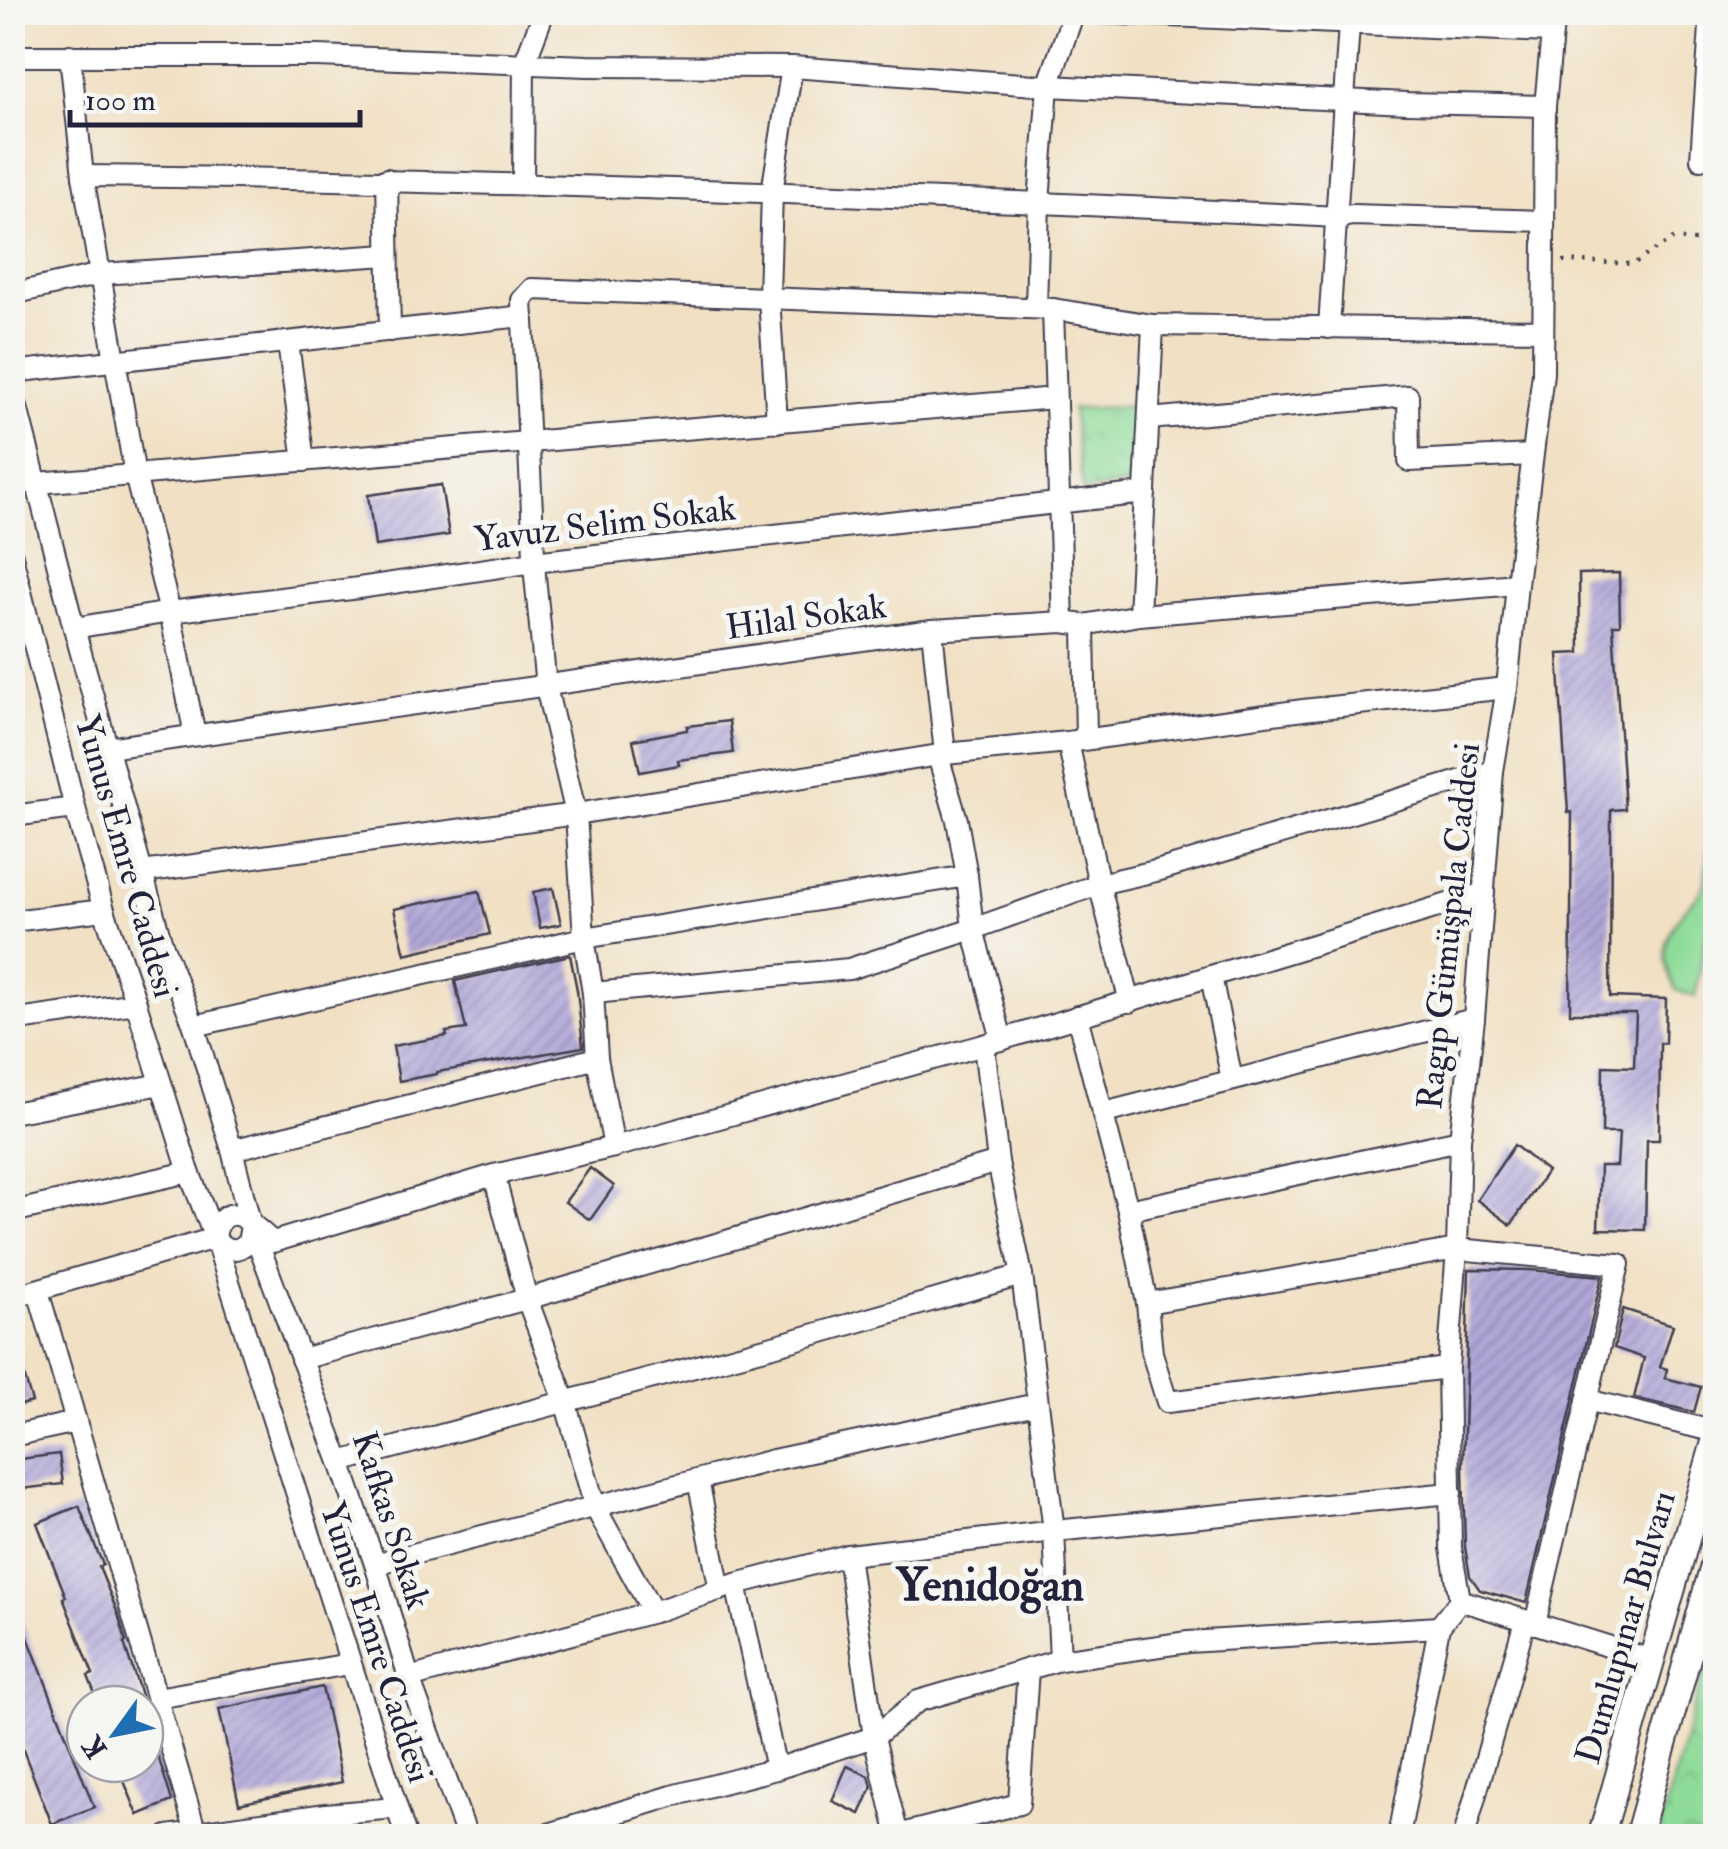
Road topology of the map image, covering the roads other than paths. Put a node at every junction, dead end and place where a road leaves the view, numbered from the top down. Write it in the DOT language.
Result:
graph roads {
  1 [pos="544,12"];
  2 [pos="1710,12"];
  3 [pos="1074,13"];
  4 [pos="1553,22"];
  5 [pos="1349,24"];
  6 [pos="12,56"];
  7 [pos="70,56"];
  8 [pos="524,64"];
  9 [pos="792,66"];
  10 [pos="1048,86"];
  11 [pos="1344,99"];
  12 [pos="1544,106"];
  13 [pos="1701,160"];
  14 [pos="84,176"];
  15 [pos="386,179"];
  16 [pos="523,184"];
  17 [pos="772,192"];
  18 [pos="1039,202"];
  19 [pos="1338,217"];
  20 [pos="1544,221"];
  21 [pos="388,255"];
  22 [pos="102,274"];
  23 [pos="12,294"];
  24 [pos="769,297"];
  25 [pos="1044,308"];
  26 [pos="522,316"];
  27 [pos="1153,325"];
  28 [pos="1329,328"];
  29 [pos="1543,330"];
  30 [pos="390,331"];
  31 [pos="288,343"];
  32 [pos="116,362"];
  33 [pos="12,372"];
  34 [pos="12,388"];
  35 [pos="1055,398"];
  36 [pos="1149,419"];
  37 [pos="777,422"];
  38 [pos="528,444"];
  39 [pos="1532,455"];
  40 [pos="304,462"];
  41 [pos="135,475"];
  42 [pos="12,482"];
  43 [pos="37,482"];
  44 [pos="1145,493"];
  45 [pos="1058,504"];
  46 [pos="12,556"];
  47 [pos="534,562"];
  48 [pos="1516,584"];
  49 [pos="170,612"];
  50 [pos="1139,615"];
  51 [pos="1074,623"];
  52 [pos="74,628"];
  53 [pos="932,630"];
  54 [pos="546,687"];
  55 [pos="1506,688"];
  56 [pos="195,736"];
  57 [pos="1077,741"];
  58 [pos="108,748"];
  59 [pos="941,755"];
  60 [pos="1493,771"];
  61 [pos="75,808"];
  62 [pos="576,814"];
  63 [pos="12,816"];
  64 [pos="142,872"];
  65 [pos="967,876"];
  66 [pos="1099,884"];
  67 [pos="1484,893"];
  68 [pos="104,910"];
  69 [pos="12,921"];
  70 [pos="973,928"];
  71 [pos="584,938"];
  72 [pos="1211,976"];
  73 [pos="593,993"];
  74 [pos="1130,1002"];
  75 [pos="136,1003"];
  76 [pos="1077,1016"];
  77 [pos="1474,1019"];
  78 [pos="12,1021"];
  79 [pos="194,1026"];
  80 [pos="993,1043"];
  81 [pos="597,1058"];
  82 [pos="1232,1080"];
  83 [pos="161,1084"];
  84 [pos="12,1113"];
  85 [pos="1104,1114"];
  86 [pos="1460,1140"];
  87 [pos="614,1148"];
  88 [pos="232,1150"];
  89 [pos="998,1162"];
  90 [pos="189,1172"];
  91 [pos="494,1175"];
  92 [pos="1128,1210"];
  93 [pos="12,1212"];
  94 [pos="251,1226"];
  95 [pos="215,1238"];
  96 [pos="1457,1248"];
  97 [pos="1022,1276"];
  98 [pos="38,1290"];
  99 [pos="12,1297"];
  100 [pos="527,1299"];
  101 [pos="1147,1303"];
  102 [pos="301,1359"];
  103 [pos="1448,1368"];
  104 [pos="1587,1400"];
  105 [pos="565,1401"];
  106 [pos="1036,1404"];
  107 [pos="76,1422"];
  108 [pos="1716,1435"];
  109 [pos="12,1436"];
  110 [pos="340,1462"];
  111 [pos="698,1480"];
  112 [pos="1451,1493"];
  113 [pos="595,1507"];
  114 [pos="1054,1531"];
  115 [pos="848,1555"];
  116 [pos="1716,1556"];
  117 [pos="375,1564"];
  118 [pos="728,1587"];
  119 [pos="1460,1600"];
  120 [pos="653,1612"];
  121 [pos="1530,1623"];
  122 [pos="1439,1628"];
  123 [pos="1060,1660"];
  124 [pos="1652,1660"];
  125 [pos="349,1664"];
  126 [pos="1028,1669"];
  127 [pos="409,1678"];
  128 [pos="153,1684"];
  129 [pos="165,1697"];
  130 [pos="165,1725"];
  131 [pos="874,1737"];
  132 [pos="776,1769"];
  133 [pos="396,1808"];
  134 [pos="326,1814"];
  135 [pos="1716,1822"];
  136 [pos="196,1832"];
  137 [pos="168,1836"];
  138 [pos="333,1836"];
  139 [pos="406,1836"];
  140 [pos="467,1836"];
  141 [pos="542,1836"];
  142 [pos="896,1836"];
  143 [pos="1399,1836"];
  144 [pos="1464,1836"];
  145 [pos="1601,1836"];
  146 [pos="1638,1836"];
  147 [pos="1712,1836"];
  1 -- 8 [label="street"];
  2 -- 13 [label="street"];
  3 -- 5 [label="street"];
  3 -- 10 [label="street"];
  4 -- 5 [label="street"];
  4 -- 12 [label="street, Ragıp Gümüşpala Caddesi"];
  5 -- 11 [label="street"];
  6 -- 7 [label="street"];
  7 -- 8 [label="street"];
  7 -- 14 [label="street"];
  8 -- 9 [label="street"];
  8 -- 16 [label="street"];
  9 -- 10 [label="street"];
  9 -- 17 [label="street"];
  10 -- 11 [label="street"];
  10 -- 18 [label="street"];
  11 -- 12 [label="street"];
  11 -- 19 [label="street"];
  12 -- 20 [label="street, Ragıp Gümüşpala Caddesi"];
  14 -- 15 [label="street"];
  14 -- 22 [label="street"];
  15 -- 16 [label="street"];
  15 -- 21 [label="street"];
  16 -- 17 [label="street"];
  17 -- 18 [label="street"];
  17 -- 24 [label="street"];
  18 -- 19 [label="street"];
  18 -- 25 [label="street"];
  19 -- 20 [label="street"];
  19 -- 28 [label="street"];
  20 -- 29 [label="street, Ragıp Gümüşpala Caddesi"];
  21 -- 22 [label="street"];
  21 -- 30 [label="street"];
  22 -- 23 [label="street"];
  22 -- 32 [label="street"];
  24 -- 25 [label="street"];
  24 -- 26 [label="street"];
  24 -- 37 [label="street"];
  25 -- 27 [label="street"];
  25 -- 35 [label="street"];
  26 -- 30 [label="street"];
  26 -- 38 [label="street"];
  27 -- 28 [label="street"];
  27 -- 36 [label="street"];
  28 -- 29 [label="street"];
  29 -- 39 [label="street, Ragıp Gümüşpala Caddesi"];
  30 -- 31 [label="street"];
  31 -- 32 [label="street"];
  31 -- 40 [label="street"];
  32 -- 33 [label="street"];
  32 -- 41 [label="street"];
  34 -- 43 [label="street, Kafkas Sokak"];
  35 -- 37 [label="street"];
  35 -- 45 [label="street"];
  36 -- 39 [label="street"];
  36 -- 44 [label="street"];
  37 -- 38 [label="street"];
  38 -- 40 [label="street"];
  38 -- 47 [label="street"];
  39 -- 48 [label="street, Ragıp Gümüşpala Caddesi"];
  40 -- 41 [label="street"];
  41 -- 43 [label="street"];
  41 -- 49 [label="street"];
  42 -- 43 [label="street"];
  43 -- 52 [label="street, Kafkas Sokak"];
  44 -- 45 [label="street, Yavuz Selim Sokak"];
  44 -- 50 [label="street"];
  45 -- 47 [label="street, Yavuz Selim Sokak"];
  45 -- 51 [label="street"];
  46 -- 61 [label="street, Yunus Emre Caddesi"];
  47 -- 49 [label="street, Yavuz Selim Sokak"];
  47 -- 54 [label="street"];
  48 -- 50 [label="street, Hilal Sokak"];
  48 -- 55 [label="street, Ragıp Gümüşpala Caddesi"];
  49 -- 52 [label="street, Yavuz Selim Sokak"];
  49 -- 56 [label="street"];
  50 -- 51 [label="street, Hilal Sokak"];
  51 -- 53 [label="street, Hilal Sokak"];
  51 -- 57 [label="street"];
  52 -- 58 [label="street, Kafkas Sokak"];
  53 -- 54 [label="street, Hilal Sokak"];
  53 -- 59 [label="street"];
  54 -- 56 [label="street, Hilal Sokak"];
  54 -- 62 [label="street"];
  55 -- 57 [label="street"];
  55 -- 60 [label="street, Ragıp Gümüşpala Caddesi"];
  56 -- 58 [label="street, Hilal Sokak"];
  57 -- 59 [label="street"];
  57 -- 66 [label="street"];
  58 -- 64 [label="street, Kafkas Sokak"];
  59 -- 62 [label="street"];
  59 -- 65 [label="street"];
  60 -- 66 [label="street"];
  60 -- 67 [label="street, Ragıp Gümüşpala Caddesi"];
  61 -- 63 [label="street"];
  61 -- 68 [label="street, Yunus Emre Caddesi"];
  62 -- 64 [label="street"];
  62 -- 71 [label="street"];
  64 -- 79 [label="street, Kafkas Sokak"];
  65 -- 70 [label="street"];
  65 -- 71 [label="street"];
  66 -- 70 [label="street"];
  66 -- 74 [label="street"];
  67 -- 72 [label="street"];
  67 -- 77 [label="street, Ragıp Gümüşpala Caddesi"];
  68 -- 69 [label="street"];
  68 -- 75 [label="street, Yunus Emre Caddesi"];
  70 -- 73 [label="street"];
  70 -- 80 [label="street"];
  71 -- 73 [label="street"];
  71 -- 79 [label="street"];
  72 -- 74 [label="street"];
  72 -- 82 [label="street"];
  73 -- 81 [label="street"];
  74 -- 76 [label="street"];
  75 -- 78 [label="street"];
  75 -- 83 [label="street, Yunus Emre Caddesi"];
  76 -- 80 [label="street"];
  76 -- 85 [label="street"];
  77 -- 82 [label="street"];
  77 -- 86 [label="street, Ragıp Gümüşpala Caddesi"];
  79 -- 88 [label="street, Kafkas Sokak"];
  80 -- 87 [label="street"];
  80 -- 89 [label="street"];
  81 -- 87 [label="street"];
  81 -- 88 [label="street"];
  82 -- 85 [label="street"];
  83 -- 84 [label="street"];
  83 -- 90 [label="street, Yunus Emre Caddesi"];
  85 -- 92 [label="street"];
  86 -- 92 [label="street"];
  86 -- 96 [label="street, Ragıp Gümüşpala Caddesi"];
  87 -- 91 [label="street"];
  88 -- 94 [label="street, Kafkas Sokak"];
  89 -- 97 [label="street"];
  89 -- 100 [label="street"];
  90 -- 93 [label="street"];
  90 -- 95 [label="street, Yunus Emre Caddesi"];
  91 -- 94 [label="street"];
  91 -- 100 [label="street"];
  92 -- 101 [label="street"];
  94 -- 95 [label="street"];
  94 -- 102 [label="street, Kafkas Sokak"];
  95 -- 98 [label="street"];
  95 -- 125 [label="street, Yunus Emre Caddesi"];
  96 -- 101 [label="street"];
  96 -- 103 [label="street, Ragıp Gümüşpala Caddesi"];
  96 -- 104 [label="street"];
  97 -- 105 [label="street"];
  97 -- 106 [label="street"];
  98 -- 99 [label="street"];
  98 -- 107 [label="street"];
  100 -- 102 [label="street"];
  100 -- 105 [label="street"];
  101 -- 103 [label="street"];
  102 -- 110 [label="street, Kafkas Sokak"];
  103 -- 112 [label="street, Ragıp Gümüşpala Caddesi"];
  104 -- 108 [label="street"];
  104 -- 121 [label="street"];
  105 -- 110 [label="street"];
  105 -- 113 [label="street"];
  106 -- 111 [label="street"];
  106 -- 114 [label="street"];
  107 -- 109 [label="street"];
  107 -- 128 [label="street"];
  108 -- 124 [label="main road, Dumlupınar Bulvarı"];
  110 -- 117 [label="street, Kafkas Sokak"];
  111 -- 113 [label="street"];
  111 -- 118 [label="street"];
  112 -- 114 [label="street"];
  112 -- 119 [label="street, Ragıp Gümüşpala Caddesi"];
  113 -- 117 [label="street"];
  113 -- 120 [label="street"];
  114 -- 115 [label="street"];
  114 -- 123 [label="street"];
  115 -- 118 [label="street"];
  115 -- 131 [label="street"];
  116 -- 146 [label="main road, Dumlupınar Bulvarı"];
  117 -- 127 [label="street, Kafkas Sokak"];
  118 -- 120 [label="street"];
  118 -- 132 [label="street"];
  119 -- 121 [label="street"];
  119 -- 122 [label="street"];
  120 -- 127 [label="street"];
  121 -- 124 [label="street"];
  121 -- 144 [label="street"];
  122 -- 123 [label="street"];
  122 -- 143 [label="street"];
  123 -- 126 [label="street"];
  124 -- 145 [label="main road, Dumlupınar Bulvarı"];
  125 -- 129 [label="street"];
  125 -- 133 [label="street, Yunus Emre Caddesi"];
  126 -- 131 [label="street"];
  126 -- 142 [label="street"];
  127 -- 140 [label="street, Kafkas Sokak"];
  130 -- 136 [label="street"];
  131 -- 132 [label="street"];
  131 -- 142 [label="street"];
  132 -- 141 [label="street"];
  133 -- 134 [label="street"];
  133 -- 139 [label="street, Yunus Emre Caddesi"];
  134 -- 136 [label="street"];
  134 -- 138 [label="street"];
  135 -- 147 [label="street"];
  136 -- 137 [label="street"];
}
